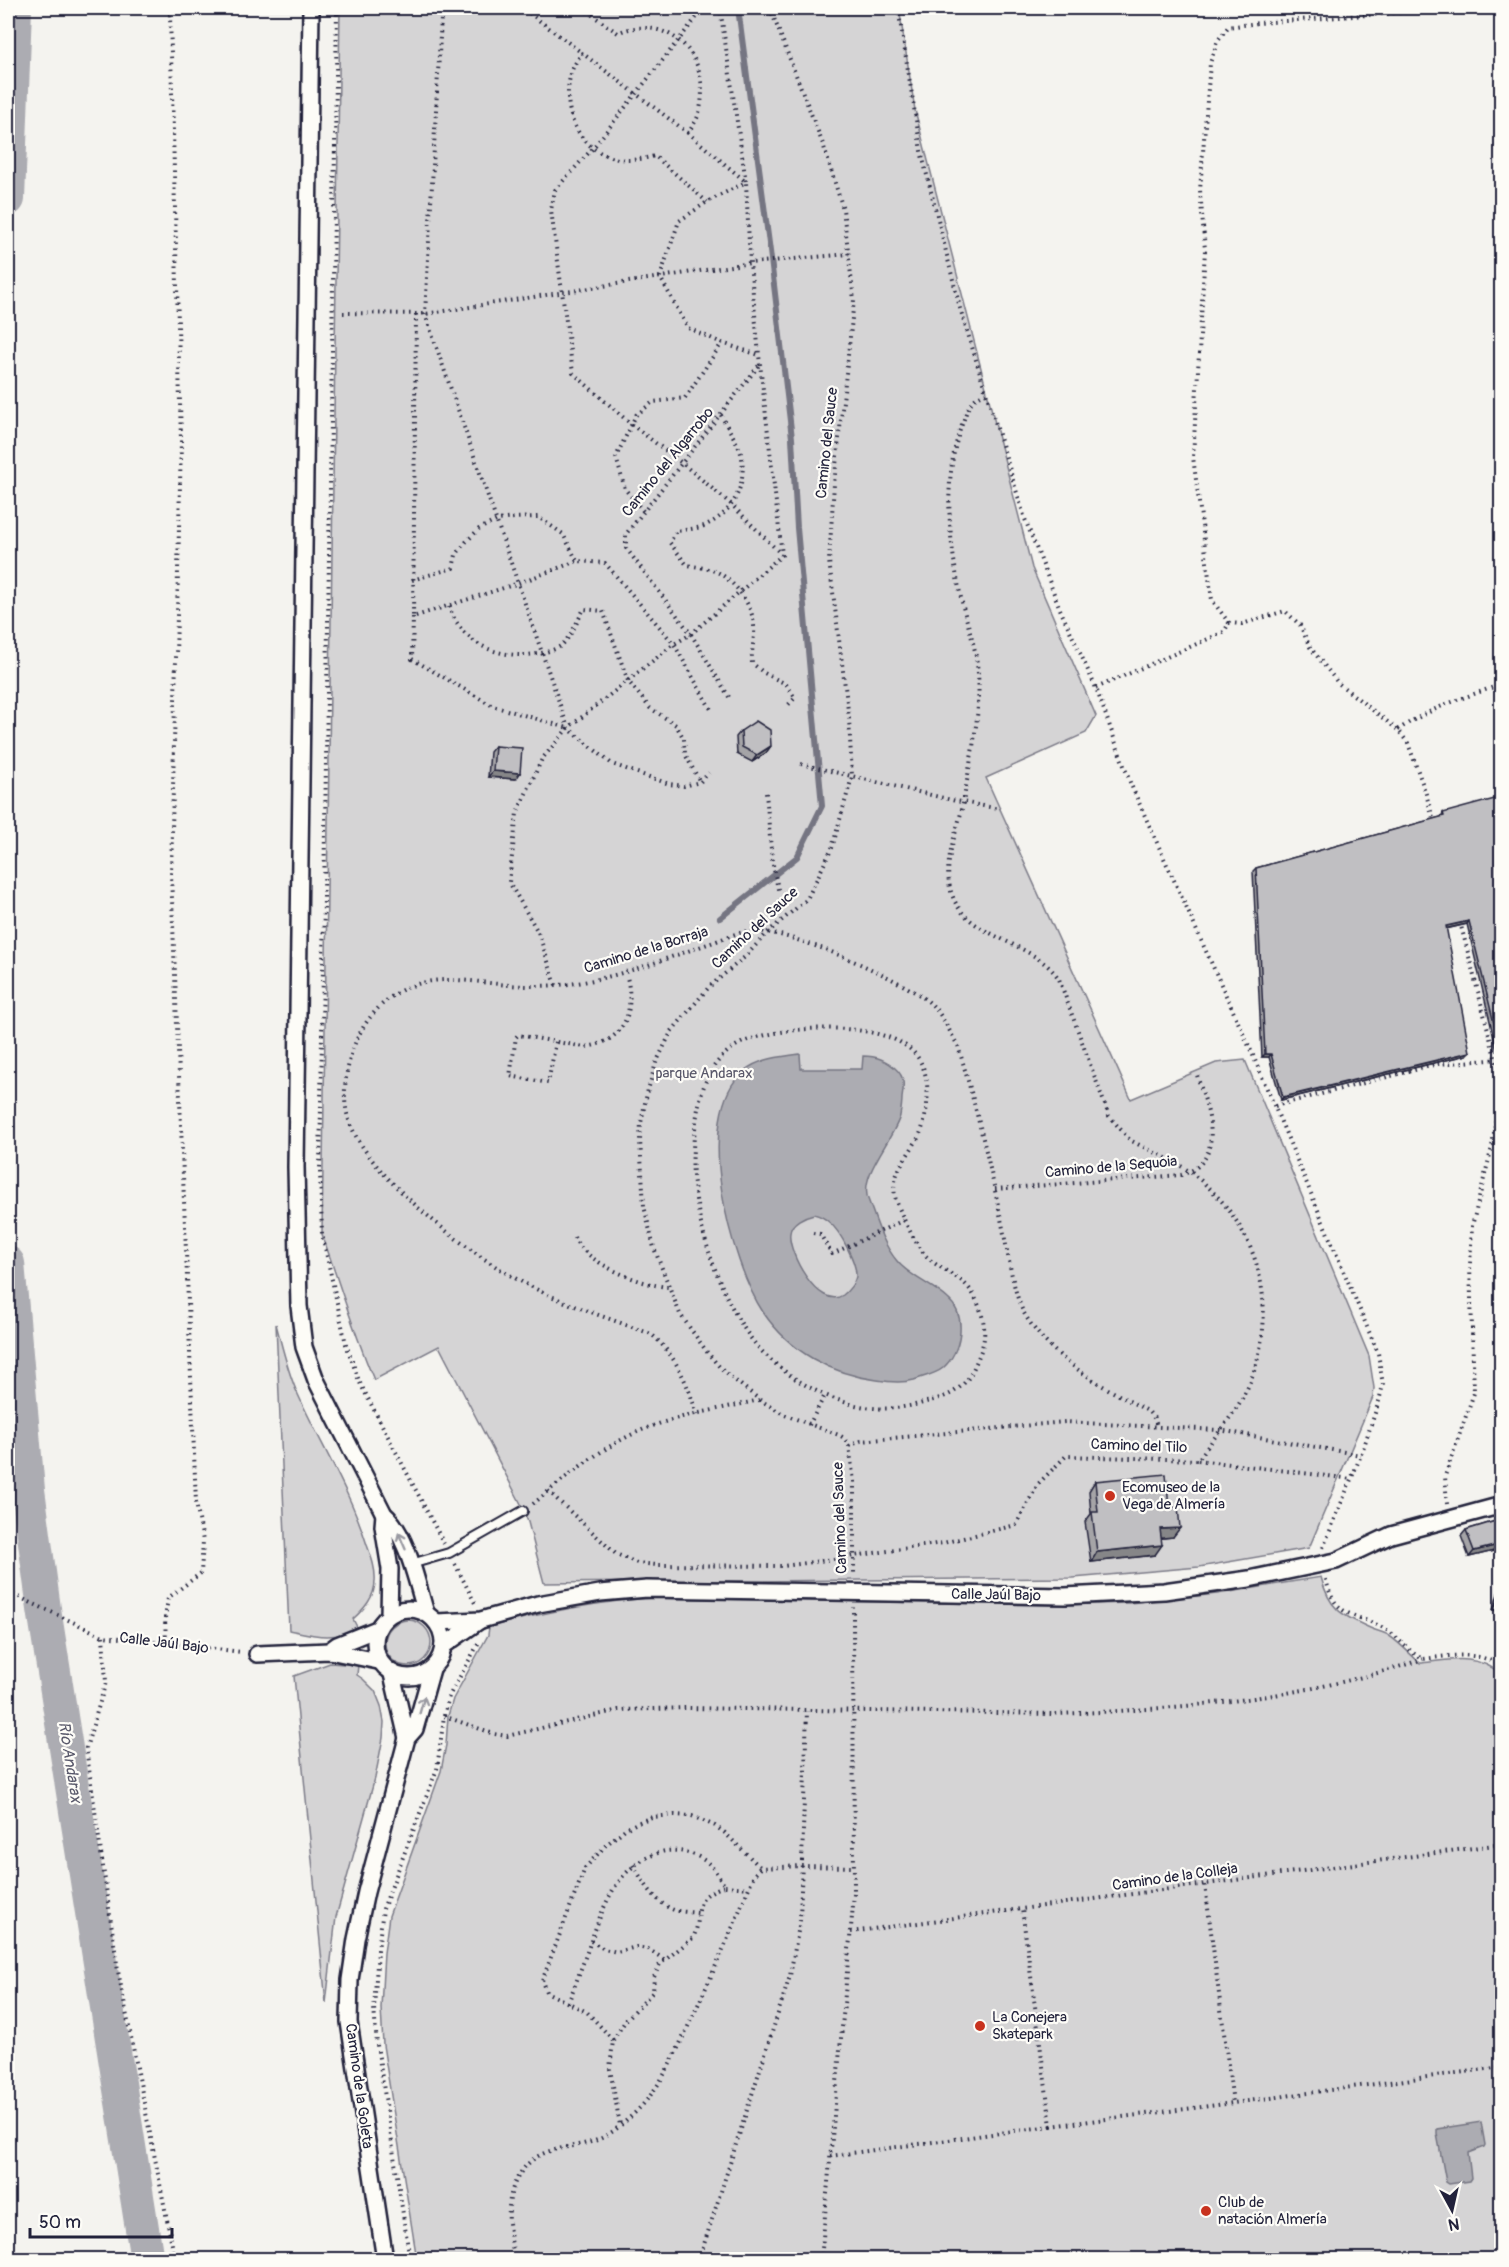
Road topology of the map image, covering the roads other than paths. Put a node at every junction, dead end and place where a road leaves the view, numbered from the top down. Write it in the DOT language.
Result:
graph roads {
  1 [pos="311,8"];
  2 [pos="1502,1505"];
  3 [pos="523,1511"];
  4 [pos="384,1514"];
  5 [pos="411,1564"];
  6 [pos="480,1614"];
  7 [pos="389,1615"];
  8 [pos="431,1618"];
  9 [pos="377,1629"];
  10 [pos="443,1646"];
  11 [pos="329,1651"];
  12 [pos="257,1654"];
  13 [pos="378,1661"];
  14 [pos="432,1669"];
  15 [pos="392,1674"];
  16 [pos="407,1738"];
  17 [pos="385,2259"];
  1 -- 4 [label="street"];
  2 -- 6 [label="street, Calle Jaúl Bajo"];
  3 -- 5 [label="lane"];
  5 -- 4 [label="street, one-way"];
  4 -- 7 [label="street"];
  5 -- 8 [label="street"];
  6 -- 8 [label="street, Calle Jaúl Bajo"];
  6 -- 10 [label="street, Calle Jaúl Bajo"];
  7 -- 8 [label="street"];
  7 -- 9 [label="street"];
  8 -- 10 [label="street"];
  9 -- 11 [label="street"];
  9 -- 13 [label="street"];
  10 -- 14 [label="street"];
  11 -- 12 [label="street"];
  11 -- 13 [label="street"];
  13 -- 15 [label="street"];
  14 -- 15 [label="street"];
  16 -- 14 [label="street, Camino de la Goleta, one-way"];
  15 -- 16 [label="street, Camino de la Goleta"];
  16 -- 17 [label="street, Camino de la Goleta"];
}
